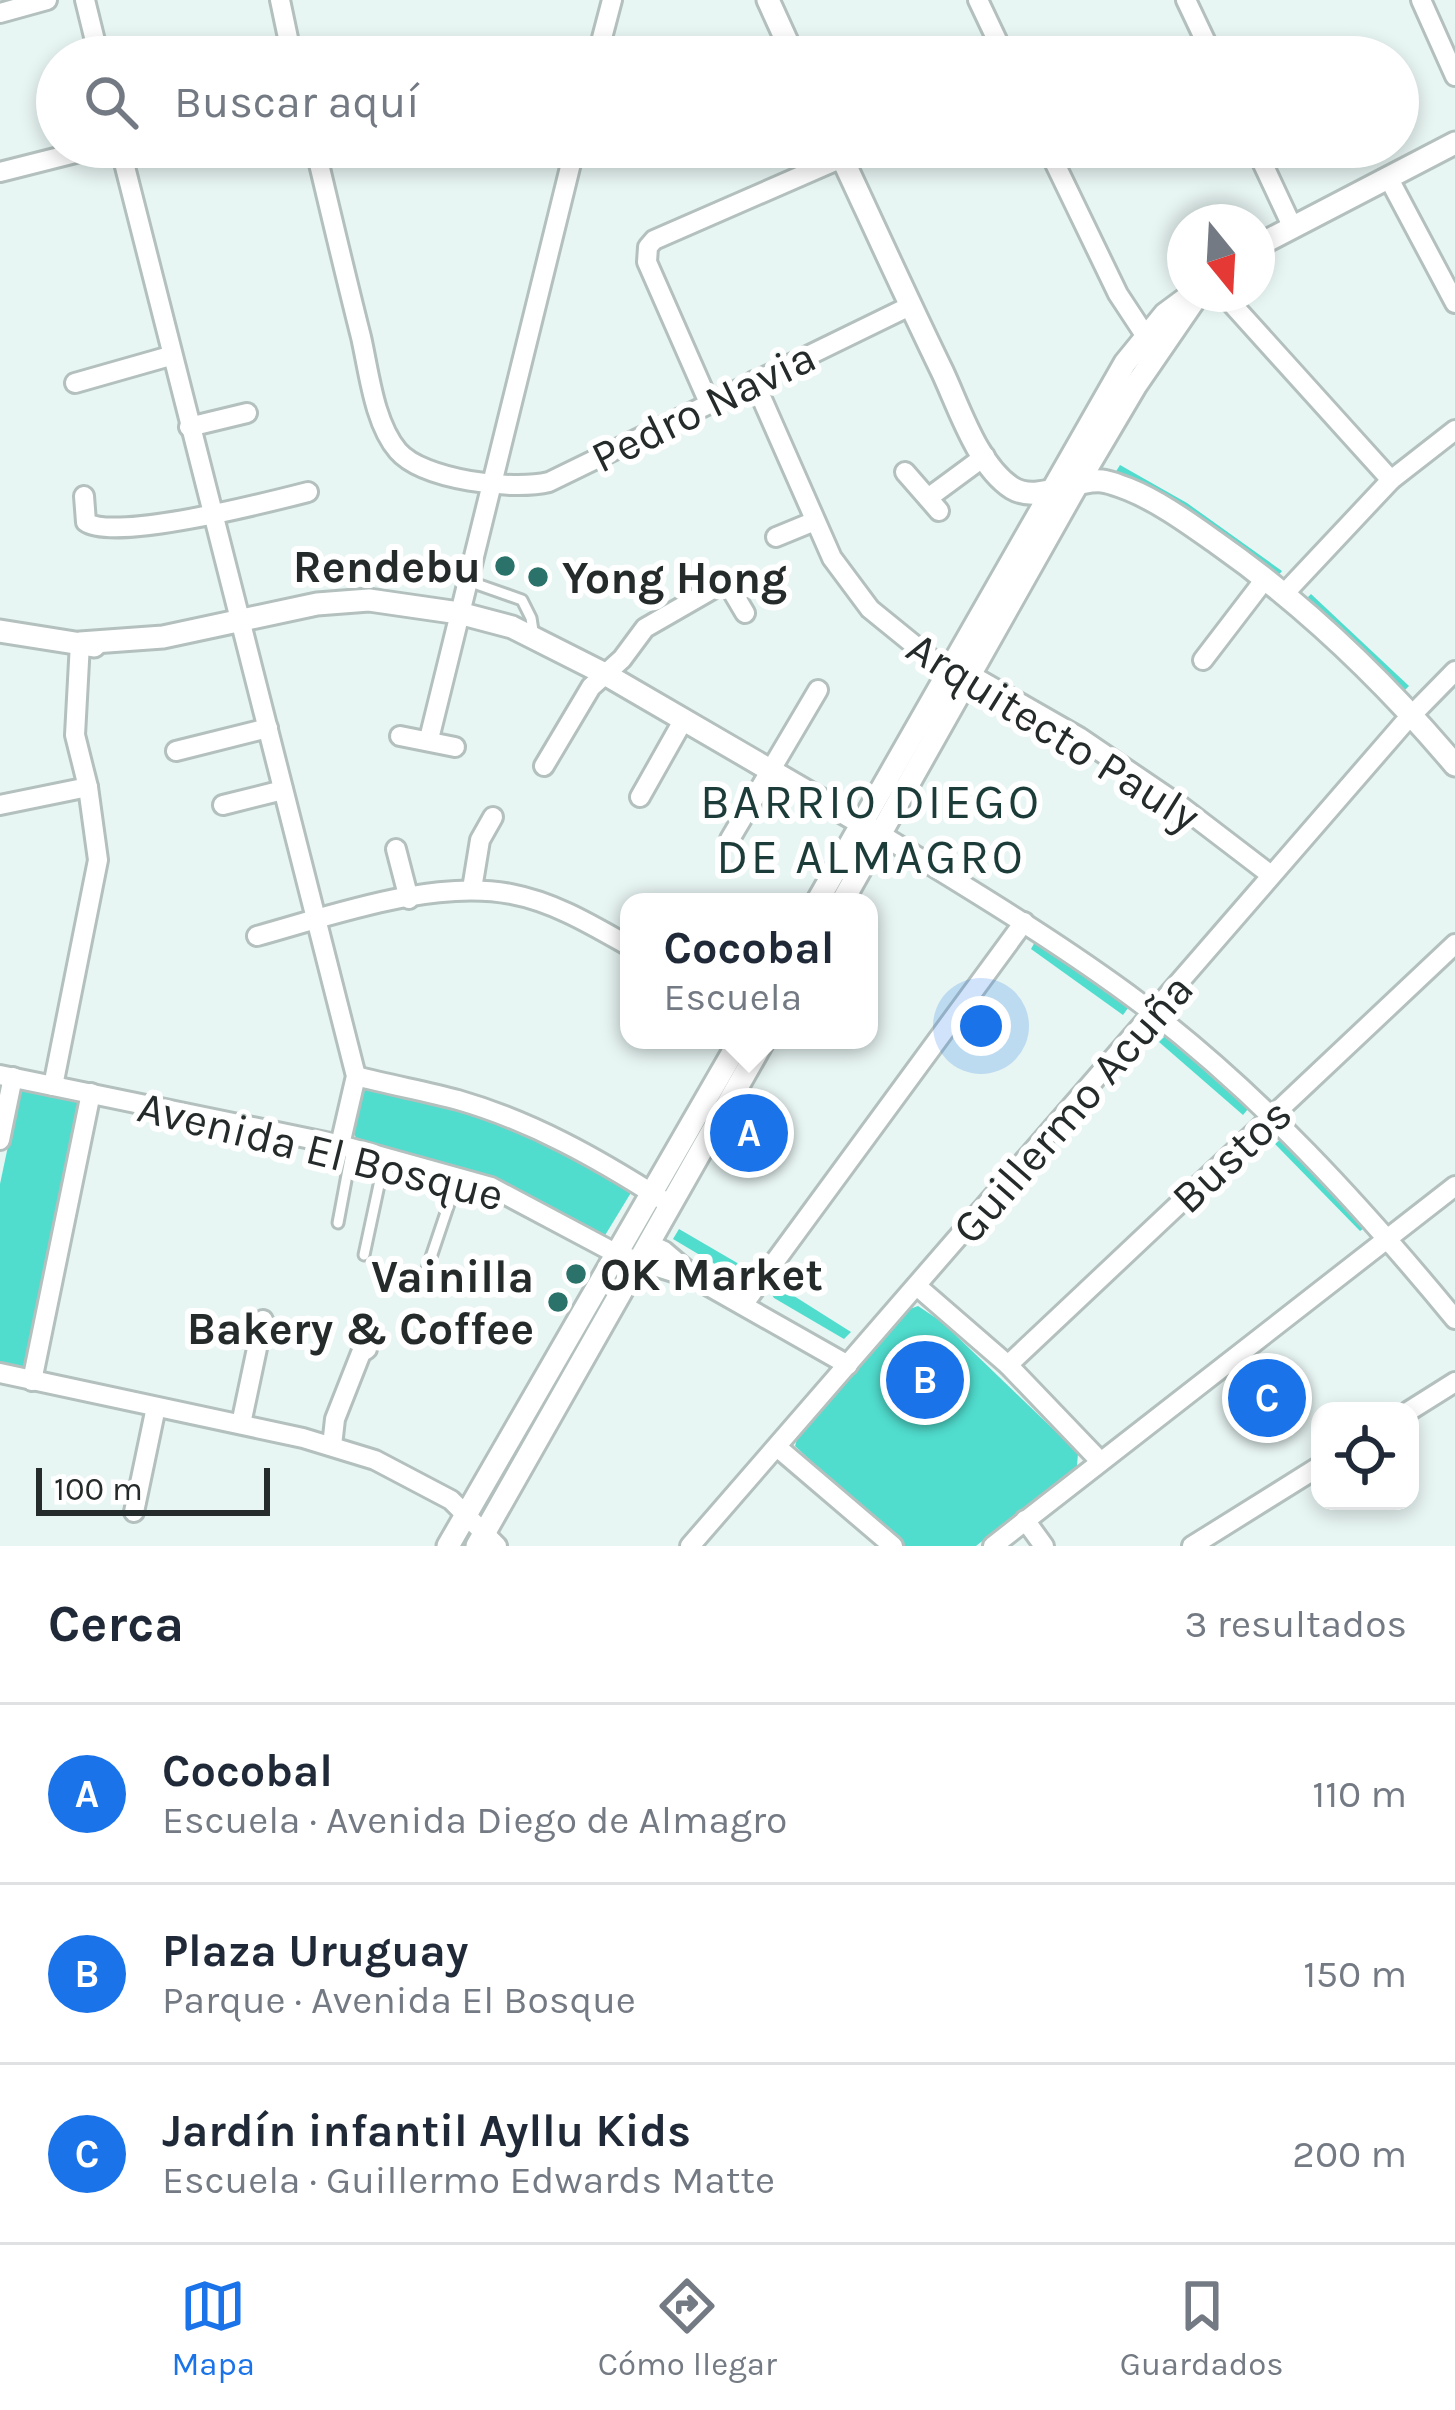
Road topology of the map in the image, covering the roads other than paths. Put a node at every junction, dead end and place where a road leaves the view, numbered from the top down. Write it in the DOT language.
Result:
graph roads {
  1 [pos="47,0"];
  2 [pos="85,0"];
  3 [pos="280,0"];
  4 [pos="611,0"];
  5 [pos="768,0"];
  6 [pos="978,0"];
  7 [pos="1186,0"];
  8 [pos="1421,0"];
  9 [pos="0,13"];
  10 [pos="94,36"];
  11 [pos="288,36"];
  12 [pos="602,36"];
  13 [pos="784,36"];
  14 [pos="995,36"];
  15 [pos="1203,36"];
  16 [pos="1455,76"];
  17 [pos="1455,143"];
  18 [pos="1419,161"];
  19 [pos="36,163"];
  20 [pos="125,168"];
  21 [pos="320,168"];
  22 [pos="570,168"];
  23 [pos="805,168"];
  24 [pos="846,168"];
  25 [pos="1057,168"];
  26 [pos="1265,168"];
  27 [pos="1406,168"];
  28 [pos="0,172"];
  29 [pos="1388,177"];
  30 [pos="1292,226"];
  31 [pos="1275,233"];
  32 [pos="1455,303"];
  33 [pos="910,305"];
  34 [pos="1173,312"];
  35 [pos="1184,312"];
  36 [pos="1239,312"];
  37 [pos="1145,334"];
  38 [pos="170,356"];
  39 [pos="754,381"];
  40 [pos="75,383"];
  41 [pos="710,404"];
  42 [pos="247,413"];
  43 [pos="189,427"];
  44 [pos="1455,430"];
  45 [pos="985,456"];
  46 [pos="905,472"];
  47 [pos="1391,480"];
  48 [pos="1078,483"];
  49 [pos="492,484"];
  50 [pos="1052,489"];
  51 [pos="1019,491"];
  52 [pos="308,492"];
  53 [pos="84,496"];
  54 [pos="212,514"];
  55 [pos="815,521"];
  56 [pos="1032,523"];
  57 [pos="776,537"];
  58 [pos="1265,579"];
  59 [pos="466,580"];
  60 [pos="1283,595"];
  61 [pos="451,612"];
  62 [pos="746,613"];
  63 [pos="241,624"];
  64 [pos="0,631"];
  65 [pos="534,637"];
  66 [pos="80,643"];
  67 [pos="1203,660"];
  68 [pos="1455,670"];
  69 [pos="960,672"];
  70 [pos="605,674"];
  71 [pos="818,689"];
  72 [pos="1412,714"];
  73 [pos="684,719"];
  74 [pos="268,728"];
  75 [pos="400,736"];
  76 [pos="429,739"];
  77 [pos="455,747"];
  78 [pos="176,751"];
  79 [pos="1455,765"];
  80 [pos="544,766"];
  81 [pos="770,770"];
  82 [pos="88,787"];
  83 [pos="283,790"];
  84 [pos="640,796"];
  85 [pos="0,805"];
  86 [pos="223,805"];
  87 [pos="493,817"];
  88 [pos="870,829"];
  89 [pos="730,839"];
  90 [pos="396,849"];
  91 [pos="1271,875"];
  92 [pos="472,890"];
  93 [pos="824,893"];
  94 [pos="845,893"];
  95 [pos="409,898"];
  96 [pos="316,920"];
  97 [pos="1024,922"];
  98 [pos="257,936"];
  99 [pos="620,941"];
  100 [pos="1455,944"];
  101 [pos="1153,1014"];
  102 [pos="736,1049"];
  103 [pos="758,1049"];
  104 [pos="6,1076"];
  105 [pos="356,1076"];
  106 [pos="53,1086"];
  107 [pos="91,1094"];
  108 [pos="1274,1117"];
  109 [pos="0,1140"];
  110 [pos="346,1147"];
  111 [pos="385,1157"];
  112 [pos="458,1177"];
  113 [pos="1455,1186"];
  114 [pos="661,1199"];
  115 [pos="338,1223"];
  116 [pos="1388,1238"];
  117 [pos="644,1253"];
  118 [pos="617,1254"];
  119 [pos="364,1255"];
  120 [pos="427,1269"];
  121 [pos="918,1287"];
  122 [pos="743,1305"];
  123 [pos="1455,1319"];
  124 [pos="263,1320"];
  125 [pos="848,1365"];
  126 [pos="1008,1365"];
  127 [pos="0,1373"];
  128 [pos="32,1381"];
  129 [pos="1455,1382"];
  130 [pos="1419,1405"];
  131 [pos="156,1407"];
  132 [pos="241,1424"];
  133 [pos="337,1425"];
  134 [pos="332,1446"];
  135 [pos="777,1447"];
  136 [pos="1100,1461"];
  137 [pos="1311,1472"];
  138 [pos="134,1512"];
  139 [pos="466,1514"];
  140 [pos="1025,1520"];
  141 [pos="486,1542"];
  142 [pos="448,1546"];
  143 [pos="690,1546"];
  144 [pos="893,1546"];
  145 [pos="993,1546"];
  146 [pos="1043,1546"];
  147 [pos="1192,1546"];
  1 -- 9 [label="street"];
  2 -- 10 [label="street"];
  3 -- 11 [label="street"];
  4 -- 12 [label="street"];
  5 -- 13 [label="street"];
  6 -- 14 [label="street"];
  7 -- 15 [label="street"];
  8 -- 16 [label="street"];
  17 -- 18 [label="street"];
  19 -- 28 [label="street"];
  20 -- 38 [label="street"];
  21 -- 49 [label="street, Pedro Navia"];
  22 -- 49 [label="street"];
  23 -- 41 [label="street"];
  24 -- 33 [label="street"];
  25 -- 37 [label="street"];
  26 -- 30 [label="street"];
  27 -- 29 [label="street"];
  29 -- 30 [label="street"];
  29 -- 32 [label="street"];
  30 -- 31 [label="street"];
  33 -- 39 [label="street, Pedro Navia"];
  33 -- 45 [label="street"];
  34 -- 37 [label="street"];
  35 -- 48 [label="street"];
  36 -- 47 [label="street"];
  37 -- 50 [label="street"];
  38 -- 40 [label="street"];
  38 -- 43 [label="street"];
  39 -- 41 [label="street, Pedro Navia"];
  39 -- 55 [label="street, Arquitecto Pauly"];
  41 -- 49 [label="street, Pedro Navia"];
  42 -- 43 [label="street"];
  43 -- 54 [label="street"];
  44 -- 47 [label="street"];
  45 -- 46 [label="street"];
  45 -- 51 [label="street"];
  47 -- 60 [label="street"];
  48 -- 50 [label="street"];
  48 -- 58 [label="street"];
  48 -- 69 [label="street"];
  49 -- 59 [label="street"];
  50 -- 51 [label="street"];
  50 -- 56 [label="street"];
  51 -- 56 [label="street"];
  52 -- 54 [label="street"];
  53 -- 54 [label="street"];
  54 -- 63 [label="street"];
  55 -- 57 [label="street"];
  55 -- 69 [label="street, Arquitecto Pauly"];
  56 -- 69 [label="street"];
  58 -- 60 [label="street"];
  58 -- 67 [label="street"];
  59 -- 61 [label="street"];
  59 -- 65 [label="lane"];
  60 -- 72 [label="street"];
  61 -- 63 [label="street"];
  61 -- 65 [label="street"];
  61 -- 76 [label="street"];
  62 -- 70 [label="street"];
  63 -- 66 [label="street"];
  63 -- 74 [label="street"];
  64 -- 66 [label="street"];
  65 -- 70 [label="street"];
  66 -- 82 [label="street"];
  68 -- 72 [label="street, Guillermo Acuña"];
  69 -- 88 [label="street"];
  69 -- 91 [label="street, Arquitecto Pauly"];
  70 -- 73 [label="street"];
  70 -- 80 [label="street"];
  71 -- 81 [label="street"];
  72 -- 79 [label="street"];
  72 -- 91 [label="street, Guillermo Acuña"];
  73 -- 81 [label="street"];
  73 -- 84 [label="street"];
  74 -- 78 [label="street"];
  74 -- 83 [label="street"];
  75 -- 76 [label="street"];
  76 -- 77 [label="street"];
  81 -- 88 [label="street"];
  81 -- 89 [label="street"];
  82 -- 85 [label="street"];
  82 -- 106 [label="street"];
  83 -- 86 [label="street"];
  83 -- 96 [label="street"];
  87 -- 92 [label="street"];
  88 -- 93 [label="street"];
  88 -- 94 [label="street"];
  88 -- 97 [label="street"];
  90 -- 95 [label="street"];
  91 -- 101 [label="street, Guillermo Acuña"];
  92 -- 95 [label="street"];
  92 -- 99 [label="street"];
  95 -- 96 [label="street"];
  96 -- 98 [label="street"];
  96 -- 105 [label="street"];
  97 -- 101 [label="street"];
  97 -- 122 [label="street"];
  100 -- 108 [label="street, Bustos"];
  101 -- 108 [label="street"];
  101 -- 121 [label="street, Guillermo Acuña"];
  102 -- 114 [label="street"];
  103 -- 114 [label="street"];
  104 -- 106 [label="street, Avenida El Bosque"];
  104 -- 109 [label="street"];
  105 -- 110 [label="street"];
  105 -- 114 [label="street, Avenida El Bosque"];
  106 -- 107 [label="street, Avenida El Bosque"];
  107 -- 110 [label="street, Avenida El Bosque"];
  107 -- 128 [label="street"];
  108 -- 116 [label="street"];
  108 -- 126 [label="street, Bustos"];
  110 -- 111 [label="street, Avenida El Bosque"];
  110 -- 115 [label="lane"];
  111 -- 112 [label="street, Avenida El Bosque"];
  111 -- 119 [label="lane"];
  112 -- 118 [label="street, Avenida El Bosque"];
  112 -- 120 [label="lane"];
  113 -- 116 [label="street"];
  114 -- 117 [label="street"];
  114 -- 118 [label="street"];
  116 -- 123 [label="street"];
  116 -- 136 [label="street"];
  117 -- 118 [label="street, Avenida El Bosque"];
  117 -- 122 [label="street, Avenida El Bosque"];
  117 -- 141 [label="street"];
  118 -- 139 [label="street"];
  121 -- 125 [label="street, Guillermo Acuña"];
  121 -- 126 [label="street"];
  122 -- 125 [label="street, Avenida El Bosque"];
  124 -- 132 [label="street"];
  125 -- 135 [label="street, Guillermo Acuña"];
  126 -- 136 [label="street"];
  127 -- 128 [label="street"];
  128 -- 131 [label="street"];
  129 -- 130 [label="street"];
  131 -- 132 [label="street"];
  131 -- 138 [label="street"];
  132 -- 134 [label="street"];
  133 -- 134 [label="street"];
  134 -- 139 [label="street"];
  135 -- 143 [label="street, Guillermo Acuña"];
  135 -- 144 [label="street"];
  136 -- 140 [label="street"];
  137 -- 147 [label="street"];
  139 -- 141 [label="street"];
  139 -- 142 [label="street"];
  140 -- 145 [label="street"];
  140 -- 146 [label="street"];
}
